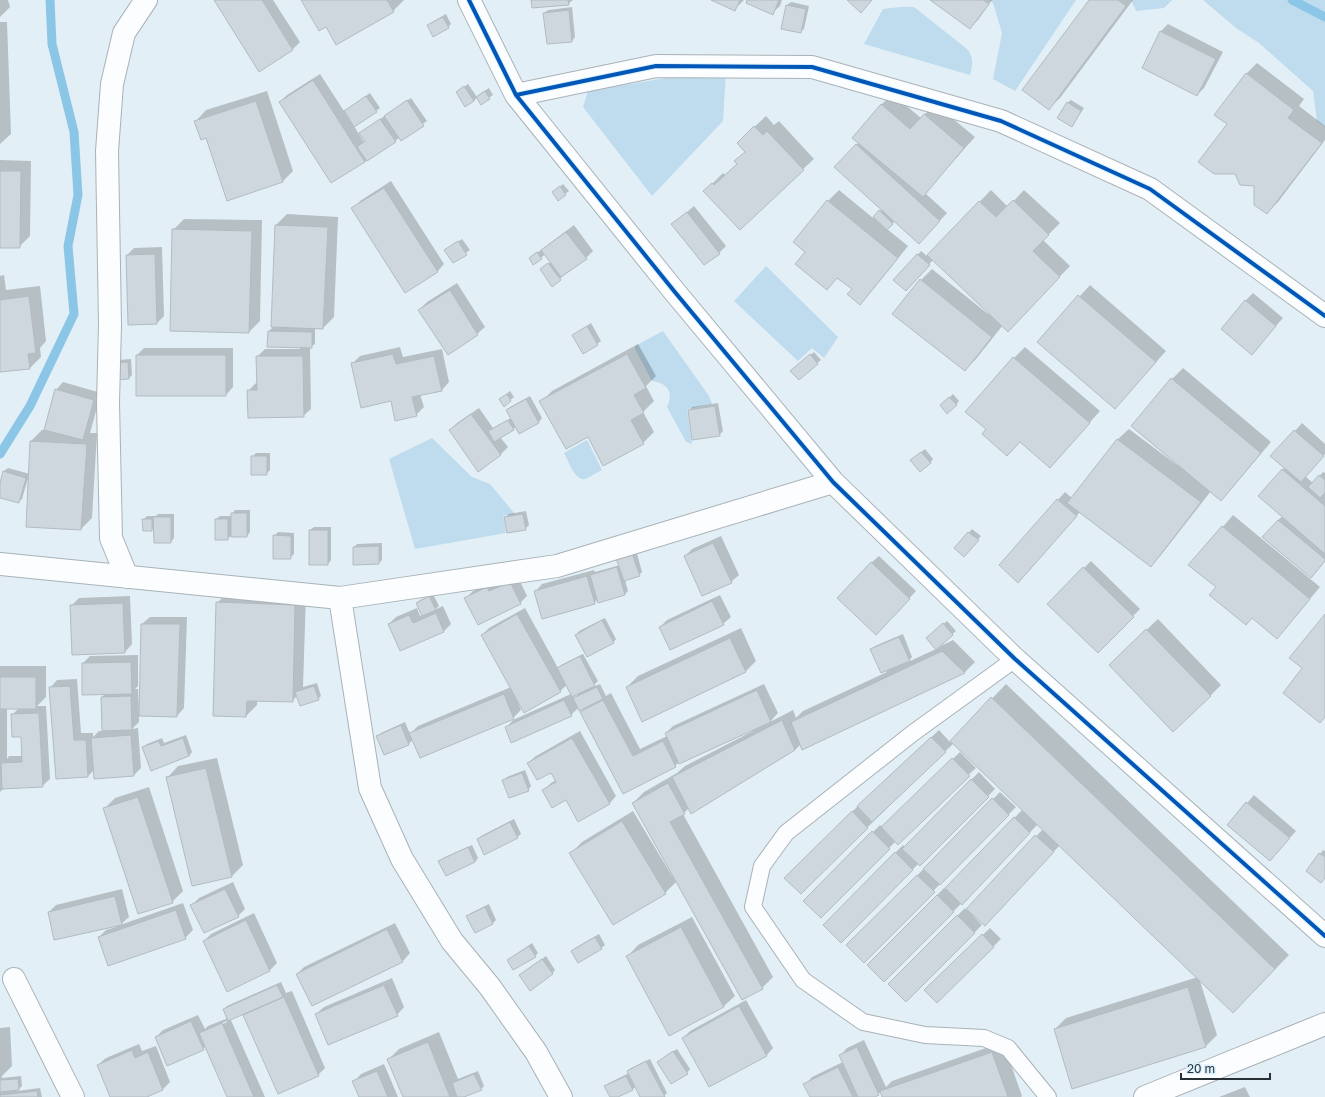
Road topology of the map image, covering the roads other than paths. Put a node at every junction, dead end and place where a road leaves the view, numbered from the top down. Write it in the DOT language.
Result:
graph roads {
  1 [pos="146,0"];
  2 [pos="469,0"];
  3 [pos="516,95"];
  4 [pos="1325,316"];
  5 [pos="833,482"];
  6 [pos="0,564"];
  7 [pos="127,577"];
  8 [pos="340,598"];
  9 [pos="1015,659"];
  10 [pos="1325,936"];
  11 [pos="14,979"];
  12 [pos="1325,1024"];
  13 [pos="73,1097"];
  14 [pos="561,1097"];
  15 [pos="1048,1097"];
  16 [pos="1145,1097"];
  1 -- 7 [label="street"];
  2 -- 3 [label="street"];
  3 -- 4 [label="street"];
  3 -- 5 [label="street"];
  5 -- 8 [label="street"];
  5 -- 9 [label="street"];
  6 -- 7 [label="street"];
  7 -- 8 [label="street"];
  8 -- 14 [label="street"];
  9 -- 10 [label="street"];
  9 -- 15 [label="lane"];
  11 -- 13 [label="street"];
  12 -- 16 [label="street"];
}
